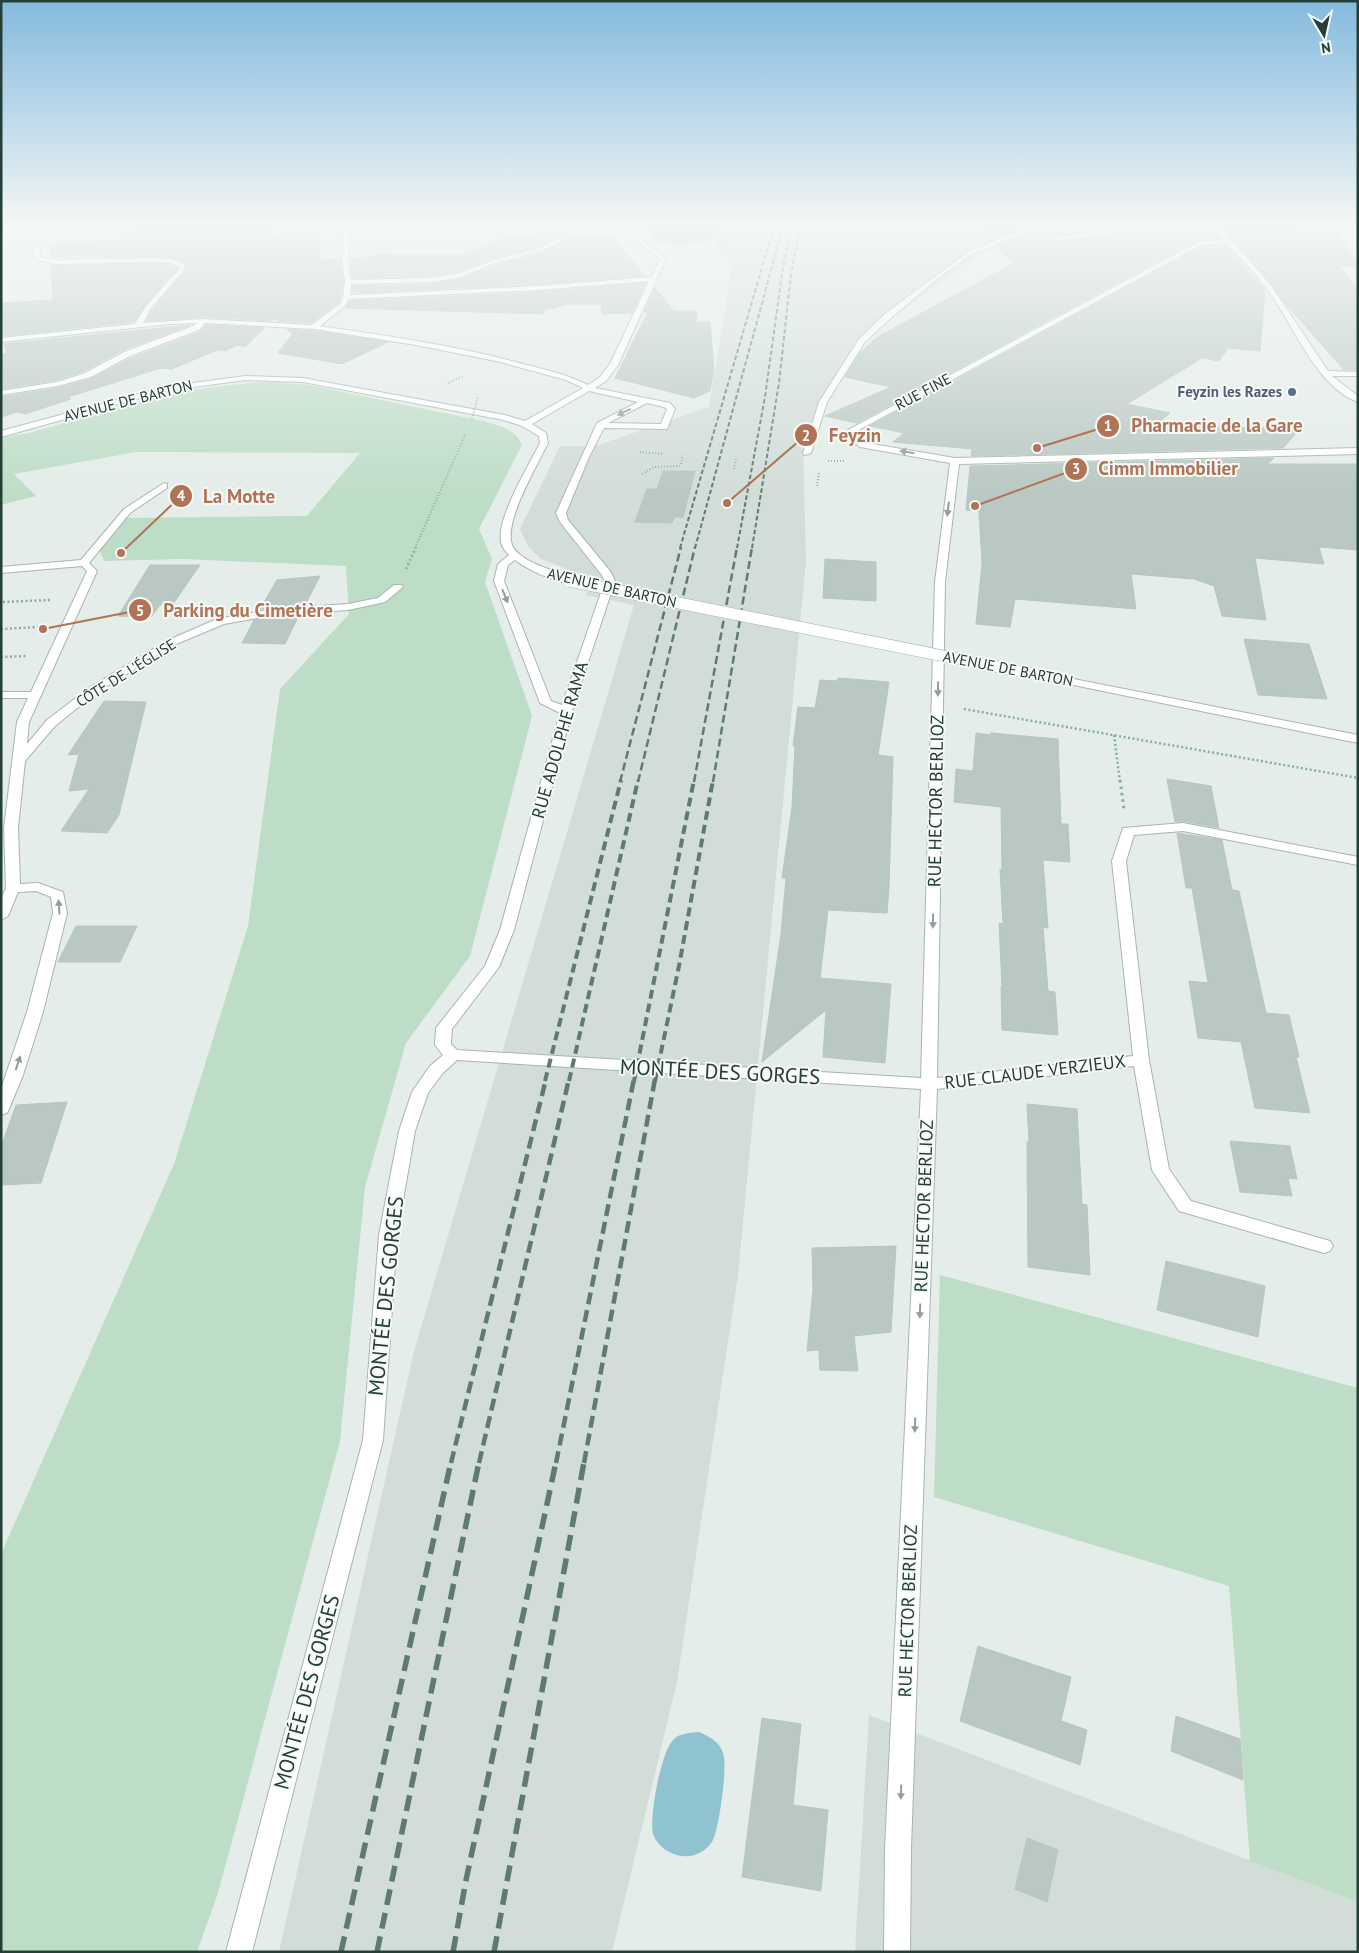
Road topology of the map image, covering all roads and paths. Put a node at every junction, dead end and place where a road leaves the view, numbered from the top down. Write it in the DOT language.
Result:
graph roads {
  1 [pos="144,314"];
  2 [pos="331,314"];
  3 [pos="638,314"];
  4 [pos="890,314"];
  5 [pos="1068,314"];
  6 [pos="1287,314"];
  7 [pos="203,321"];
  8 [pos="138,325"];
  9 [pos="314,327"];
  10 [pos="1,340"];
  11 [pos="1326,373"];
  12 [pos="1358,374"];
  13 [pos="590,389"];
  14 [pos="1,393"];
  15 [pos="478,396"];
  16 [pos="648,400"];
  17 [pos="1358,400"];
  18 [pos="526,424"];
  19 [pos="600,425"];
  20 [pos="1,434"];
  21 [pos="1358,451"];
  22 [pos="807,453"];
  23 [pos="683,455"];
  24 [pos="736,458"];
  25 [pos="955,461"];
  26 [pos="734,469"];
  27 [pos="642,474"];
  28 [pos="164,486"];
  29 [pos="515,556"];
  30 [pos="84,562"];
  31 [pos="1,570"];
  32 [pos="398,587"];
  33 [pos="79,599"];
  34 [pos="3,602"];
  35 [pos="67,626"];
  36 [pos="1,629"];
  37 [pos="1,695"];
  38 [pos="35,695"];
  39 [pos="938,705"];
  40 [pos="566,711"];
  41 [pos="1114,735"];
  42 [pos="1358,739"];
  43 [pos="19,760"];
  44 [pos="1358,778"];
  45 [pos="1128,831"];
  46 [pos="1358,861"];
  47 [pos="13,888"];
  48 [pos="1,916"];
  49 [pos="453,1056"];
  50 [pos="1141,1060"];
  51 [pos="929,1084"];
  52 [pos="1,1109"];
  53 [pos="1324,1246"];
  54 [pos="239,1952"];
  55 [pos="897,1952"];
  1 -- 8 [label="street"];
  2 -- 9 [label="street"];
  3 -- 13 [label="street"];
  4 -- 22 [label="street"];
  25 -- 5 [label="street, RUE FINE, one-way"];
  6 -- 11 [label="street"];
  7 -- 8 [label="street"];
  7 -- 9 [label="street"];
  7 -- 14 [label="street"];
  8 -- 10 [label="street"];
  9 -- 13 [label="street"];
  11 -- 12 [label="street"];
  11 -- 17 [label="street"];
  13 -- 16 [label="street"];
  13 -- 18 [label="street"];
  15 -- 32 [label="path, bridge"];
  16 -- 19 [label="street, one-way"];
  16 -- 19 [label="street"];
  18 -- 20 [label="street, AVENUE DE BARTON"];
  18 -- 29 [label="street, AVENUE DE BARTON"];
  19 -- 40 [label="street, RUE ADOLPHE RAMA"];
  21 -- 25 [label="street"];
  23 -- 27 [label="path"];
  24 -- 26 [label="path"];
  25 -- 39 [label="street, RUE HECTOR BERLIOZ, one-way"];
  28 -- 30 [label="street"];
  29 -- 40 [label="street, one-way"];
  29 -- 42 [label="street, AVENUE DE BARTON, bridge"];
  30 -- 31 [label="street"];
  30 -- 33 [label="street"];
  32 -- 43 [label="street, CÔTE DE L'ÉGLISE"];
  33 -- 34 [label="path"];
  33 -- 35 [label="street"];
  35 -- 36 [label="path"];
  35 -- 38 [label="street"];
  37 -- 38 [label="street"];
  38 -- 43 [label="street"];
  39 -- 41 [label="path"];
  39 -- 51 [label="street, RUE HECTOR BERLIOZ, one-way"];
  40 -- 49 [label="street, RUE ADOLPHE RAMA"];
  41 -- 44 [label="path"];
  41 -- 45 [label="path"];
  43 -- 47 [label="street"];
  45 -- 46 [label="street"];
  45 -- 50 [label="street, RUE CLAUDE VERZIEUX"];
  47 -- 48 [label="street"];
  52 -- 47 [label="street, one-way"];
  49 -- 51 [label="street, MONTÉE DES GORGES"];
  49 -- 54 [label="street, MONTÉE DES GORGES"];
  50 -- 51 [label="street, RUE CLAUDE VERZIEUX"];
  50 -- 53 [label="street, RUE CLAUDE VERZIEUX"];
  51 -- 55 [label="street, RUE HECTOR BERLIOZ, one-way"];
}
